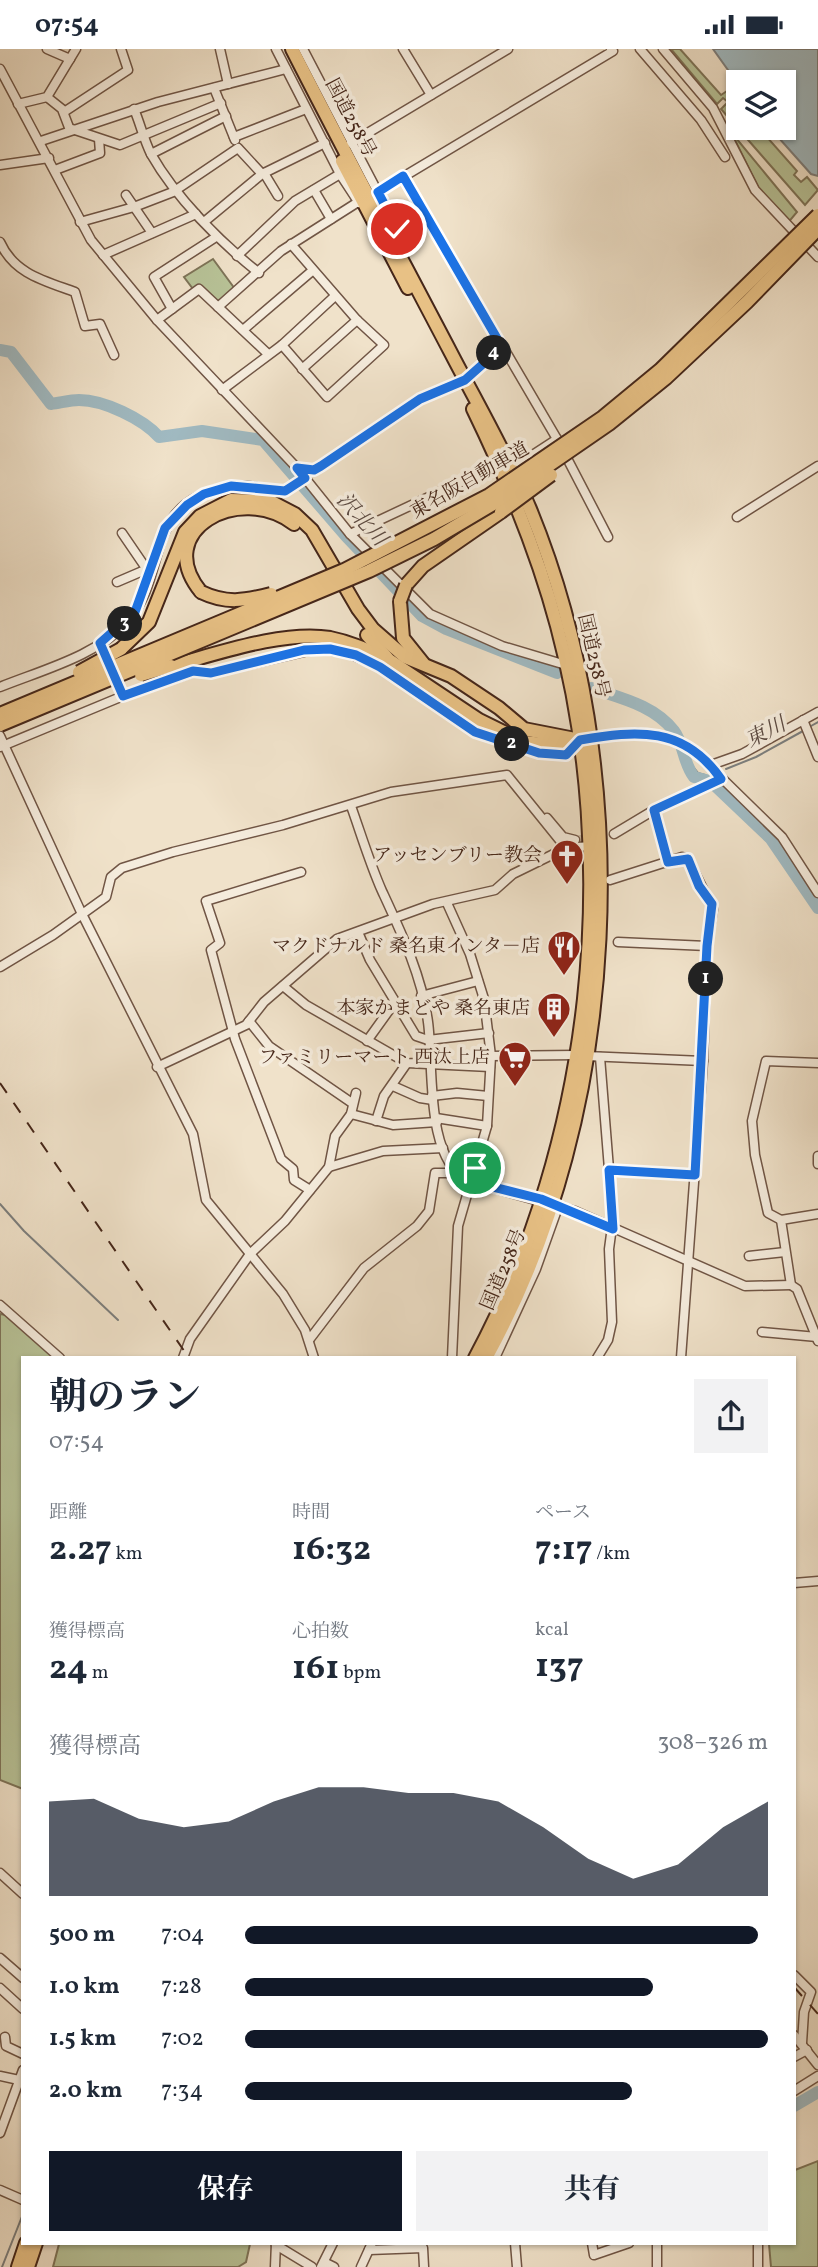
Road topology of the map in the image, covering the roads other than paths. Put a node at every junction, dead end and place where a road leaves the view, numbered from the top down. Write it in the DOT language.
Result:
graph roads {
  1 [pos="47,49"];
  2 [pos="76,49"];
  3 [pos="121,49"];
  4 [pos="220,49"];
  5 [pos="276,49"];
  6 [pos="283,49"];
  7 [pos="292,49"];
  8 [pos="303,49"];
  9 [pos="403,49"];
  10 [pos="508,49"];
  11 [pos="611,49"];
  12 [pos="640,49"];
  13 [pos="663,49"];
  14 [pos="492,53"];
  15 [pos="68,55"];
  16 [pos="0,69"];
  17 [pos="286,69"];
  18 [pos="228,84"];
  19 [pos="214,88"];
  20 [pos="431,95"];
  21 [pos="47,97"];
  22 [pos="220,103"];
  23 [pos="18,104"];
  24 [pos="134,109"];
  25 [pos="306,109"];
  26 [pos="64,113"];
  27 [pos="226,116"];
  28 [pos="71,129"];
  29 [pos="145,137"];
  30 [pos="234,137"];
  31 [pos="99,139"];
  32 [pos="41,141"];
  33 [pos="325,143"];
  34 [pos="351,143"];
  35 [pos="238,148"];
  36 [pos="151,154"];
  37 [pos="725,157"];
  38 [pos="49,158"];
  39 [pos="0,165"];
  40 [pos="55,170"];
  41 [pos="263,173"];
  42 [pos="341,174"];
  43 [pos="403,176"];
  44 [pos="178,190"];
  45 [pos="314,190"];
  46 [pos="378,192"];
  47 [pos="126,195"];
  48 [pos="278,196"];
  49 [pos="362,205"];
  50 [pos="134,208"];
  51 [pos="196,214"];
  52 [pos="818,215"];
  53 [pos="331,219"];
  54 [pos="80,222"];
  55 [pos="204,222"];
  56 [pos="818,229"];
  57 [pos="152,233"];
  58 [pos="216,237"];
  59 [pos="0,242"];
  60 [pos="290,244"];
  61 [pos="401,253"];
  62 [pos="103,255"];
  63 [pos="237,256"];
  64 [pos="818,257"];
  65 [pos="312,271"];
  66 [pos="259,273"];
  67 [pos="335,296"];
  68 [pos="218,307"];
  69 [pos="172,309"];
  70 [pos="157,320"];
  71 [pos="356,320"];
  72 [pos="243,330"];
  73 [pos="282,345"];
  74 [pos="502,347"];
  75 [pos="268,354"];
  76 [pos="114,355"];
  77 [pos="302,369"];
  78 [pos="462,381"];
  79 [pos="222,390"];
  80 [pos="609,424"];
  81 [pos="557,439"];
  82 [pos="499,464"];
  83 [pos="818,466"];
  84 [pos="297,468"];
  85 [pos="511,469"];
  86 [pos="301,480"];
  87 [pos="737,517"];
  88 [pos="122,533"];
  89 [pos="350,534"];
  90 [pos="608,537"];
  91 [pos="410,538"];
  92 [pos="147,572"];
  93 [pos="117,582"];
  94 [pos="100,643"];
  95 [pos="389,660"];
  96 [pos="566,665"];
  97 [pos="426,666"];
  98 [pos="0,687"];
  99 [pos="123,696"];
  100 [pos="0,712"];
  101 [pos="818,712"];
  102 [pos="804,721"];
  103 [pos="0,726"];
  104 [pos="0,736"];
  105 [pos="585,739"];
  106 [pos="2,746"];
  107 [pos="818,757"];
  108 [pos="711,765"];
  109 [pos="715,781"];
  110 [pos="351,806"];
  111 [pos="654,810"];
  112 [pos="536,812"];
  113 [pos="614,834"];
  114 [pos="575,840"];
  115 [pos="595,845"];
  116 [pos="566,848"];
  117 [pos="668,862"];
  118 [pos="301,872"];
  119 [pos="610,880"];
  120 [pos="818,893"];
  121 [pos="447,903"];
  122 [pos="81,912"];
  123 [pos="396,917"];
  124 [pos="358,932"];
  125 [pos="618,942"];
  126 [pos="707,946"];
  127 [pos="0,967"];
  128 [pos="478,981"];
  129 [pos="283,986"];
  130 [pos="421,996"];
  131 [pos="395,1002"];
  132 [pos="249,1021"];
  133 [pos="234,1030"];
  134 [pos="489,1033"];
  135 [pos="428,1040"];
  136 [pos="367,1041"];
  137 [pos="491,1056"];
  138 [pos="581,1056"];
  139 [pos="600,1056"];
  140 [pos="703,1061"];
  141 [pos="407,1063"];
  142 [pos="818,1063"];
  143 [pos="430,1066"];
  144 [pos="157,1067"];
  145 [pos="490,1067"];
  146 [pos="393,1086"];
  147 [pos="356,1093"];
  148 [pos="488,1096"];
  149 [pos="433,1098"];
  150 [pos="352,1103"];
  151 [pos="351,1114"];
  152 [pos="436,1120"];
  153 [pos="376,1121"];
  154 [pos="487,1126"];
  155 [pos="443,1148"];
  156 [pos="818,1156"];
  157 [pos="818,1164"];
  158 [pos="329,1167"];
  159 [pos="609,1170"];
  160 [pos="454,1173"];
  161 [pos="695,1175"];
  162 [pos="469,1181"];
  163 [pos="310,1190"];
  164 [pos="552,1203"];
  165 [pos="818,1214"];
  166 [pos="781,1220"];
  167 [pos="613,1229"];
  168 [pos="785,1252"];
  169 [pos="250,1254"];
  170 [pos="749,1256"];
  171 [pos="688,1263"];
  172 [pos="791,1285"];
  173 [pos="0,1305"];
  174 [pos="762,1332"];
  175 [pos="818,1339"];
  176 [pos="309,1340"];
  177 [pos="58,1356"];
  178 [pos="184,1356"];
  179 [pos="313,1356"];
  180 [pos="452,1356"];
  181 [pos="476,1356"];
  182 [pos="487,1356"];
  183 [pos="496,1356"];
  184 [pos="598,1356"];
  185 [pos="681,1356"];
  186 [pos="818,1581"];
  187 [pos="796,1583"];
  188 [pos="0,1873"];
  189 [pos="21,1892"];
  190 [pos="0,1958"];
  191 [pos="21,1976"];
  192 [pos="796,1977"];
  193 [pos="0,1988"];
  194 [pos="21,2006"];
  195 [pos="5,2037"];
  196 [pos="796,2037"];
  197 [pos="805,2047"];
  198 [pos="21,2053"];
  199 [pos="796,2055"];
  200 [pos="818,2066"];
  201 [pos="0,2075"];
  202 [pos="21,2075"];
  203 [pos="818,2076"];
  204 [pos="19,2080"];
  205 [pos="796,2090"];
  206 [pos="0,2133"];
  207 [pos="0,2190"];
  208 [pos="21,2199"];
  209 [pos="25,2245"];
  210 [pos="37,2245"];
  211 [pos="38,2245"];
  212 [pos="276,2245"];
  213 [pos="278,2245"];
  214 [pos="331,2245"];
  215 [pos="515,2245"];
  216 [pos="592,2245"];
  217 [pos="623,2245"];
  218 [pos="657,2245"];
  219 [pos="758,2245"];
  220 [pos="371,2247"];
  221 [pos="322,2265"];
  222 [pos="18,2267"];
  223 [pos="28,2267"];
  224 [pos="34,2267"];
  225 [pos="275,2267"];
  226 [pos="312,2267"];
  227 [pos="334,2267"];
  228 [pos="361,2267"];
  229 [pos="424,2267"];
  230 [pos="517,2267"];
  231 [pos="657,2267"];
  232 [pos="758,2267"];
  1 -- 15 [label="street"];
  2 -- 15 [label="street"];
  3 -- 26 [label="street"];
  4 -- 18 [label="street"];
  5 -- 17 [label="street"];
  6 -- 49 [label="highway, 国道258号"];
  7 -- 61 [label="highway, 国道258号"];
  8 -- 34 [label="street"];
  9 -- 20 [label="street"];
  10 -- 14 [label="street"];
  11 -- 43 [label="street"];
  12 -- 37 [label="street"];
  13 -- 64 [label="street"];
  14 -- 20 [label="street"];
  15 -- 21 [label="street"];
  16 -- 23 [label="street"];
  17 -- 18 [label="street"];
  17 -- 25 [label="street"];
  18 -- 19 [label="street"];
  19 -- 22 [label="street"];
  19 -- 24 [label="street"];
  20 -- 34 [label="street"];
  21 -- 23 [label="street"];
  21 -- 26 [label="street"];
  22 -- 27 [label="street"];
  22 -- 29 [label="street"];
  23 -- 32 [label="street"];
  24 -- 28 [label="street"];
  24 -- 29 [label="street"];
  25 -- 30 [label="street"];
  25 -- 33 [label="street"];
  26 -- 28 [label="street"];
  27 -- 30 [label="street"];
  27 -- 36 [label="street"];
  28 -- 31 [label="street"];
  28 -- 32 [label="street"];
  29 -- 31 [label="street"];
  29 -- 36 [label="street"];
  30 -- 35 [label="street"];
  31 -- 40 [label="street"];
  32 -- 38 [label="street"];
  33 -- 41 [label="street"];
  33 -- 42 [label="street"];
  34 -- 46 [label="street"];
  35 -- 41 [label="street"];
  35 -- 44 [label="street"];
  36 -- 44 [label="street"];
  38 -- 39 [label="street"];
  38 -- 40 [label="street"];
  40 -- 54 [label="street"];
  41 -- 48 [label="street"];
  41 -- 55 [label="street"];
  42 -- 45 [label="street"];
  42 -- 49 [label="street"];
  43 -- 46 [label="street"];
  43 -- 74 [label="street"];
  44 -- 50 [label="street"];
  44 -- 51 [label="street"];
  45 -- 53 [label="street"];
  45 -- 63 [label="street"];
  46 -- 61 [label="street"];
  47 -- 50 [label="street"];
  49 -- 53 [label="street"];
  49 -- 78 [label="highway, 国道258号"];
  50 -- 54 [label="street"];
  50 -- 57 [label="street"];
  51 -- 55 [label="street"];
  51 -- 57 [label="street"];
  52 -- 91 [label="highway, 東名阪自動車道, bridge"];
  53 -- 60 [label="street"];
  54 -- 62 [label="street"];
  55 -- 58 [label="street"];
  56 -- 80 [label="highway, 東名阪自動車道, bridge"];
  57 -- 62 [label="street"];
  58 -- 63 [label="street"];
  58 -- 69 [label="street"];
  59 -- 76 [label="street"];
  60 -- 65 [label="street"];
  60 -- 66 [label="street"];
  61 -- 78 [label="highway, 国道258号"];
  62 -- 70 [label="street"];
  63 -- 66 [label="street"];
  65 -- 67 [label="street"];
  65 -- 72 [label="street"];
  66 -- 68 [label="street"];
  67 -- 71 [label="street"];
  67 -- 73 [label="street"];
  68 -- 69 [label="street"];
  68 -- 72 [label="street"];
  69 -- 70 [label="street"];
  70 -- 79 [label="street"];
  71 -- 77 [label="street"];
  71 -- 77 [label="street"];
  72 -- 75 [label="street"];
  73 -- 75 [label="street"];
  73 -- 77 [label="street"];
  74 -- 78 [label="street"];
  74 -- 81 [label="street"];
  75 -- 79 [label="street"];
  78 -- 82 [label="highway, 国道258号"];
  78 -- 84 [label="street"];
  78 -- 85 [label="highway, 国道258号"];
  79 -- 84 [label="street"];
  80 -- 97 [label="highway, bridge"];
  80 -- 103 [label="highway, 東名阪自動車道, bridge"];
  81 -- 85 [label="street"];
  81 -- 90 [label="street"];
  82 -- 89 [label="street"];
  82 -- 96 [label="highway, 国道258号"];
  83 -- 87 [label="street"];
  84 -- 86 [label="street"];
  85 -- 105 [label="highway, 国道258号"];
  86 -- 89 [label="street"];
  86 -- 92 [label="street"];
  88 -- 92 [label="street"];
  89 -- 96 [label="street"];
  91 -- 95 [label="highway, bridge"];
  91 -- 100 [label="highway, 東名阪自動車道, bridge"];
  92 -- 93 [label="street"];
  92 -- 94 [label="street"];
  94 -- 98 [label="street"];
  94 -- 99 [label="street"];
  95 -- 103 [label="highway, bridge"];
  95 -- 105 [label="highway"];
  96 -- 105 [label="highway, 国道258号"];
  97 -- 100 [label="highway, bridge"];
  97 -- 105 [label="highway"];
  99 -- 105 [label="street"];
  99 -- 106 [label="street"];
  101 -- 102 [label="street"];
  102 -- 107 [label="street"];
  102 -- 108 [label="street"];
  104 -- 106 [label="street"];
  105 -- 108 [label="street"];
  105 -- 115 [label="highway, 国道258号"];
  106 -- 122 [label="street"];
  108 -- 109 [label="street"];
  109 -- 111 [label="street"];
  109 -- 120 [label="street"];
  110 -- 112 [label="street"];
  110 -- 122 [label="street"];
  110 -- 123 [label="street"];
  111 -- 113 [label="street"];
  111 -- 117 [label="street"];
  112 -- 114 [label="street"];
  112 -- 116 [label="street"];
  115 -- 116 [label="street"];
  115 -- 138 [label="highway, 国道258号"];
  116 -- 121 [label="street"];
  117 -- 119 [label="street"];
  117 -- 126 [label="street"];
  118 -- 133 [label="street"];
  121 -- 123 [label="street"];
  121 -- 128 [label="street"];
  122 -- 127 [label="street"];
  122 -- 144 [label="street"];
  123 -- 124 [label="street"];
  123 -- 130 [label="street"];
  124 -- 129 [label="street"];
  124 -- 131 [label="street"];
  125 -- 126 [label="street"];
  126 -- 140 [label="street"];
  128 -- 130 [label="street"];
  128 -- 134 [label="street"];
  129 -- 132 [label="street"];
  129 -- 136 [label="street"];
  130 -- 135 [label="street"];
  131 -- 135 [label="street"];
  131 -- 136 [label="street"];
  132 -- 133 [label="street"];
  132 -- 150 [label="street"];
  133 -- 144 [label="street"];
  133 -- 163 [label="street"];
  134 -- 135 [label="street"];
  134 -- 137 [label="street"];
  135 -- 143 [label="street"];
  136 -- 141 [label="street"];
  137 -- 138 [label="street"];
  137 -- 145 [label="street"];
  138 -- 139 [label="street"];
  138 -- 164 [label="highway, 国道258号"];
  139 -- 140 [label="street"];
  139 -- 159 [label="street"];
  140 -- 161 [label="street"];
  141 -- 143 [label="street"];
  141 -- 146 [label="street"];
  142 -- 166 [label="street"];
  143 -- 145 [label="street"];
  143 -- 149 [label="street"];
  144 -- 169 [label="street"];
  145 -- 148 [label="street"];
  146 -- 149 [label="street"];
  146 -- 153 [label="street"];
  147 -- 150 [label="street"];
  148 -- 149 [label="street"];
  148 -- 154 [label="street"];
  149 -- 152 [label="street"];
  150 -- 151 [label="street"];
  151 -- 153 [label="street"];
  151 -- 158 [label="street"];
  152 -- 153 [label="street"];
  152 -- 154 [label="street"];
  152 -- 155 [label="street"];
  154 -- 162 [label="street"];
  155 -- 158 [label="street"];
  155 -- 160 [label="street"];
  156 -- 157 [label="street"];
  158 -- 163 [label="street"];
  159 -- 161 [label="street"];
  159 -- 167 [label="street"];
  160 -- 162 [label="street"];
  160 -- 176 [label="street"];
  161 -- 171 [label="street"];
  162 -- 164 [label="street"];
  162 -- 180 [label="street"];
  163 -- 169 [label="street"];
  164 -- 167 [label="street"];
  164 -- 181 [label="highway, 国道258号"];
  164 -- 182 [label="highway, 国道258号"];
  164 -- 183 [label="street"];
  165 -- 166 [label="street"];
  166 -- 168 [label="street"];
  167 -- 171 [label="street"];
  167 -- 184 [label="street"];
  168 -- 170 [label="street"];
  168 -- 172 [label="street"];
  169 -- 176 [label="street"];
  169 -- 178 [label="street"];
  171 -- 172 [label="street"];
  171 -- 185 [label="street"];
  172 -- 175 [label="street"];
  173 -- 177 [label="street"];
  174 -- 175 [label="street"];
  176 -- 179 [label="street"];
  186 -- 187 [label="street"];
  188 -- 189 [label="street"];
  190 -- 191 [label="street"];
  192 -- 197 [label="street"];
  193 -- 194 [label="street"];
  195 -- 198 [label="street"];
  196 -- 197 [label="street"];
  197 -- 199 [label="street"];
  197 -- 200 [label="street"];
  201 -- 204 [label="street"];
  202 -- 204 [label="street"];
  203 -- 205 [label="street"];
  204 -- 206 [label="street"];
  207 -- 208 [label="street"];
  209 -- 222 [label="highway"];
  210 -- 223 [label="highway"];
  211 -- 224 [label="highway"];
  212 -- 225 [label="street"];
  213 -- 226 [label="street"];
  214 -- 221 [label="street"];
  215 -- 230 [label="street"];
  216 -- 217 [label="street"];
  218 -- 231 [label="street"];
  219 -- 232 [label="street"];
  220 -- 228 [label="street"];
  220 -- 229 [label="street"];
  221 -- 227 [label="street"];
}
